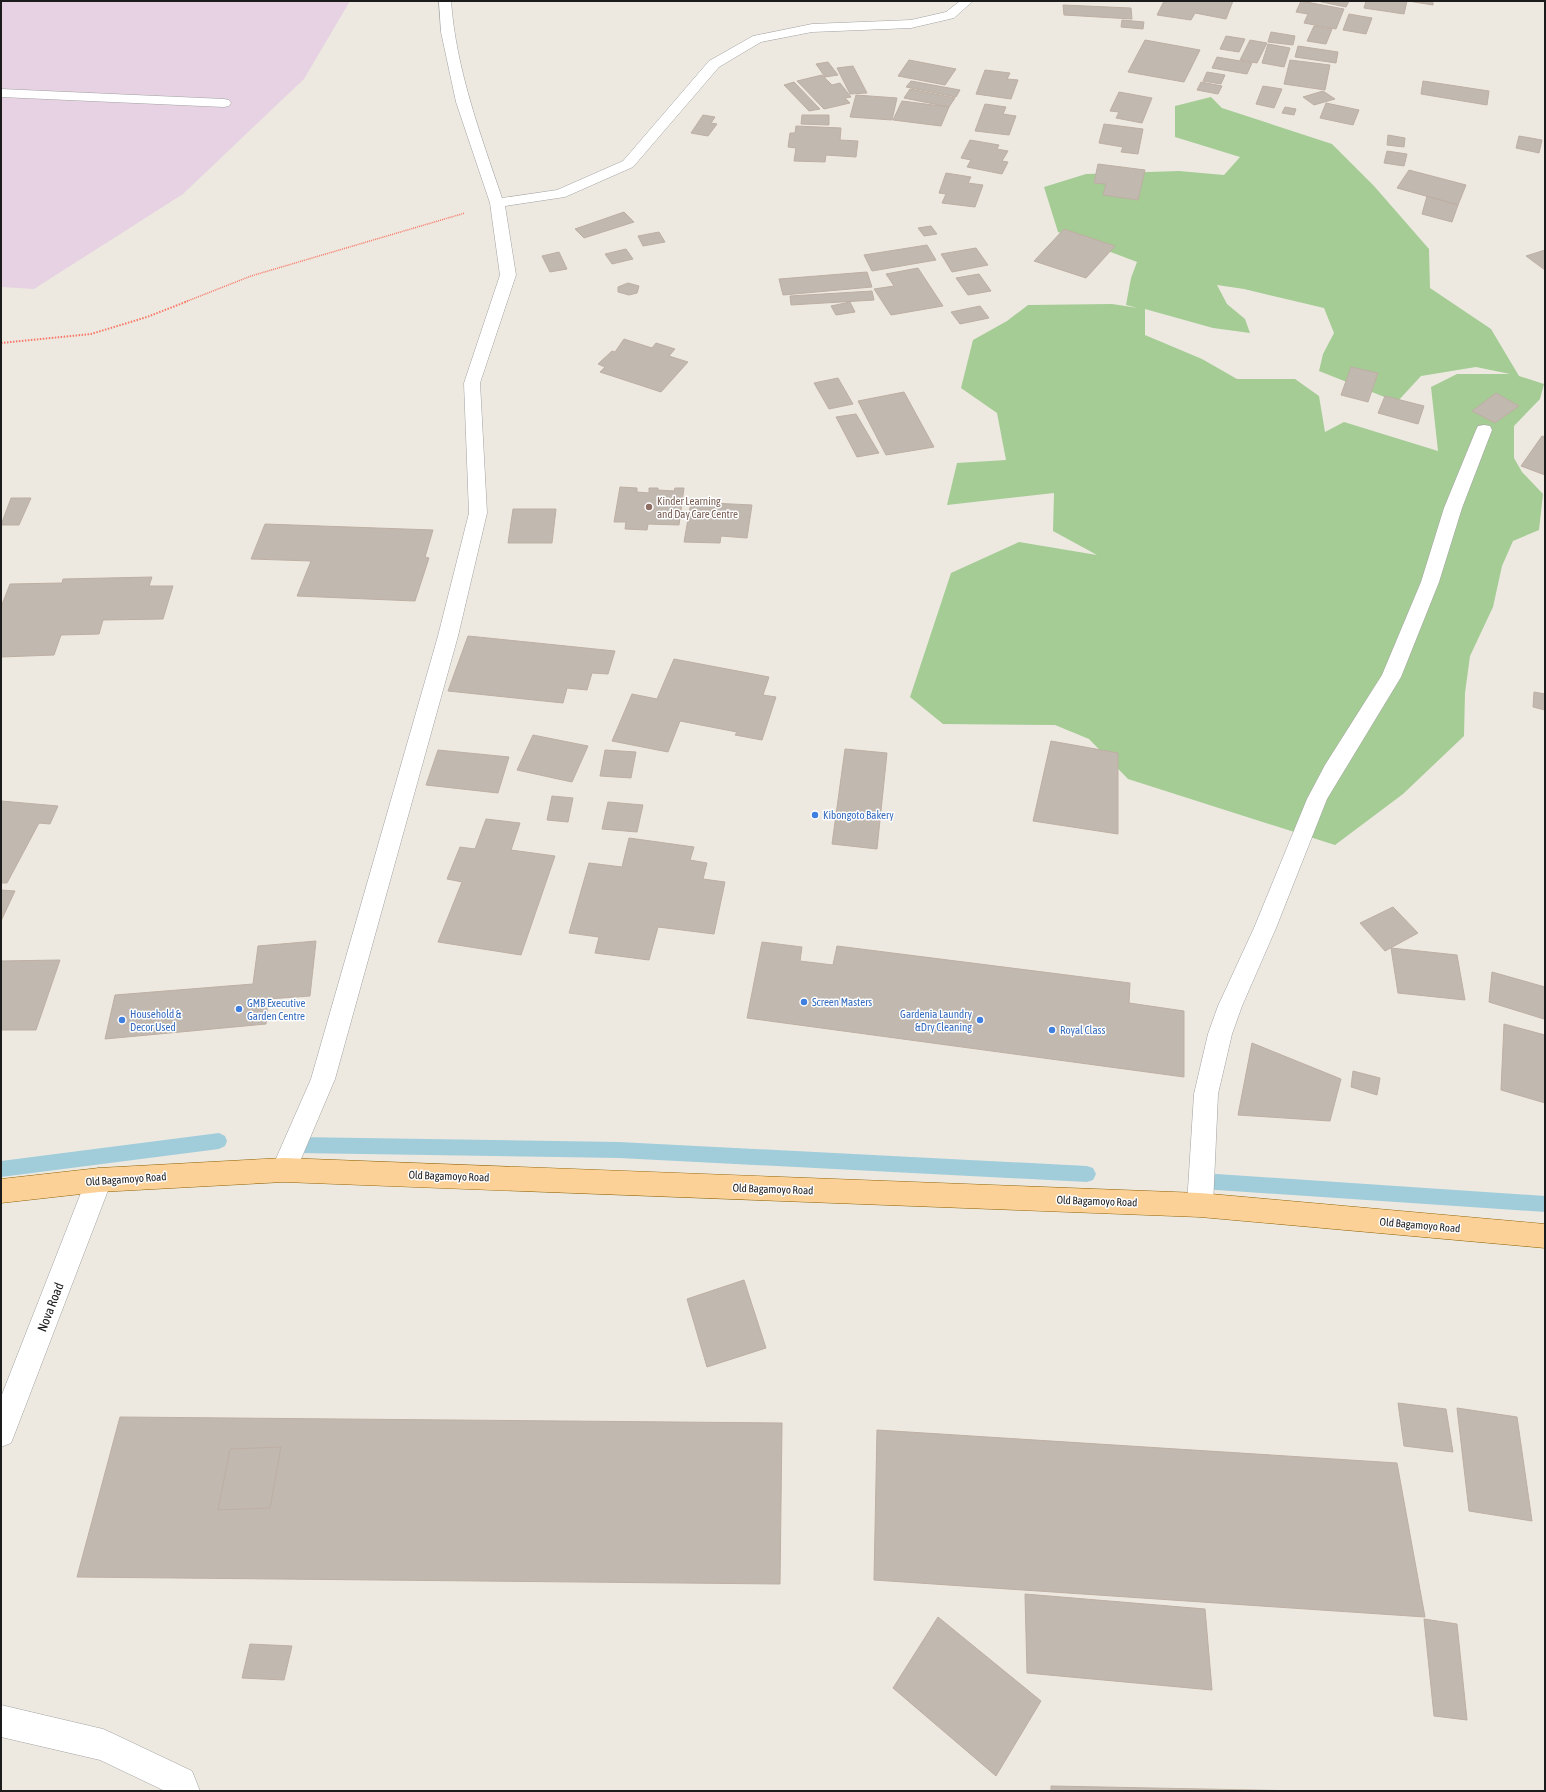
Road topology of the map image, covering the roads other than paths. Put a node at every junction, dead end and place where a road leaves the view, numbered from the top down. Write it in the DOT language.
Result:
graph roads {
  1 [pos="445,1"];
  2 [pos="967,1"];
  3 [pos="1,93"];
  4 [pos="224,103"];
  5 [pos="497,203"];
  6 [pos="1484,430"];
  7 [pos="284,1170"];
  8 [pos="99,1180"];
  9 [pos="1,1191"];
  10 [pos="1200,1205"];
  11 [pos="1545,1236"];
  12 [pos="1,1433"];
  13 [pos="1,1721"];
  14 [pos="184,1791"];
  1 -- 5 [label="street"];
  2 -- 5 [label="street"];
  3 -- 4 [label="street"];
  5 -- 7 [label="street"];
  6 -- 10 [label="street"];
  7 -- 8 [label="main road, Old Bagamoyo Road"];
  7 -- 10 [label="main road, Old Bagamoyo Road"];
  8 -- 9 [label="main road, Old Bagamoyo Road"];
  8 -- 12 [label="street, Nova Road"];
  10 -- 11 [label="main road, Old Bagamoyo Road"];
  13 -- 14 [label="street"];
}
